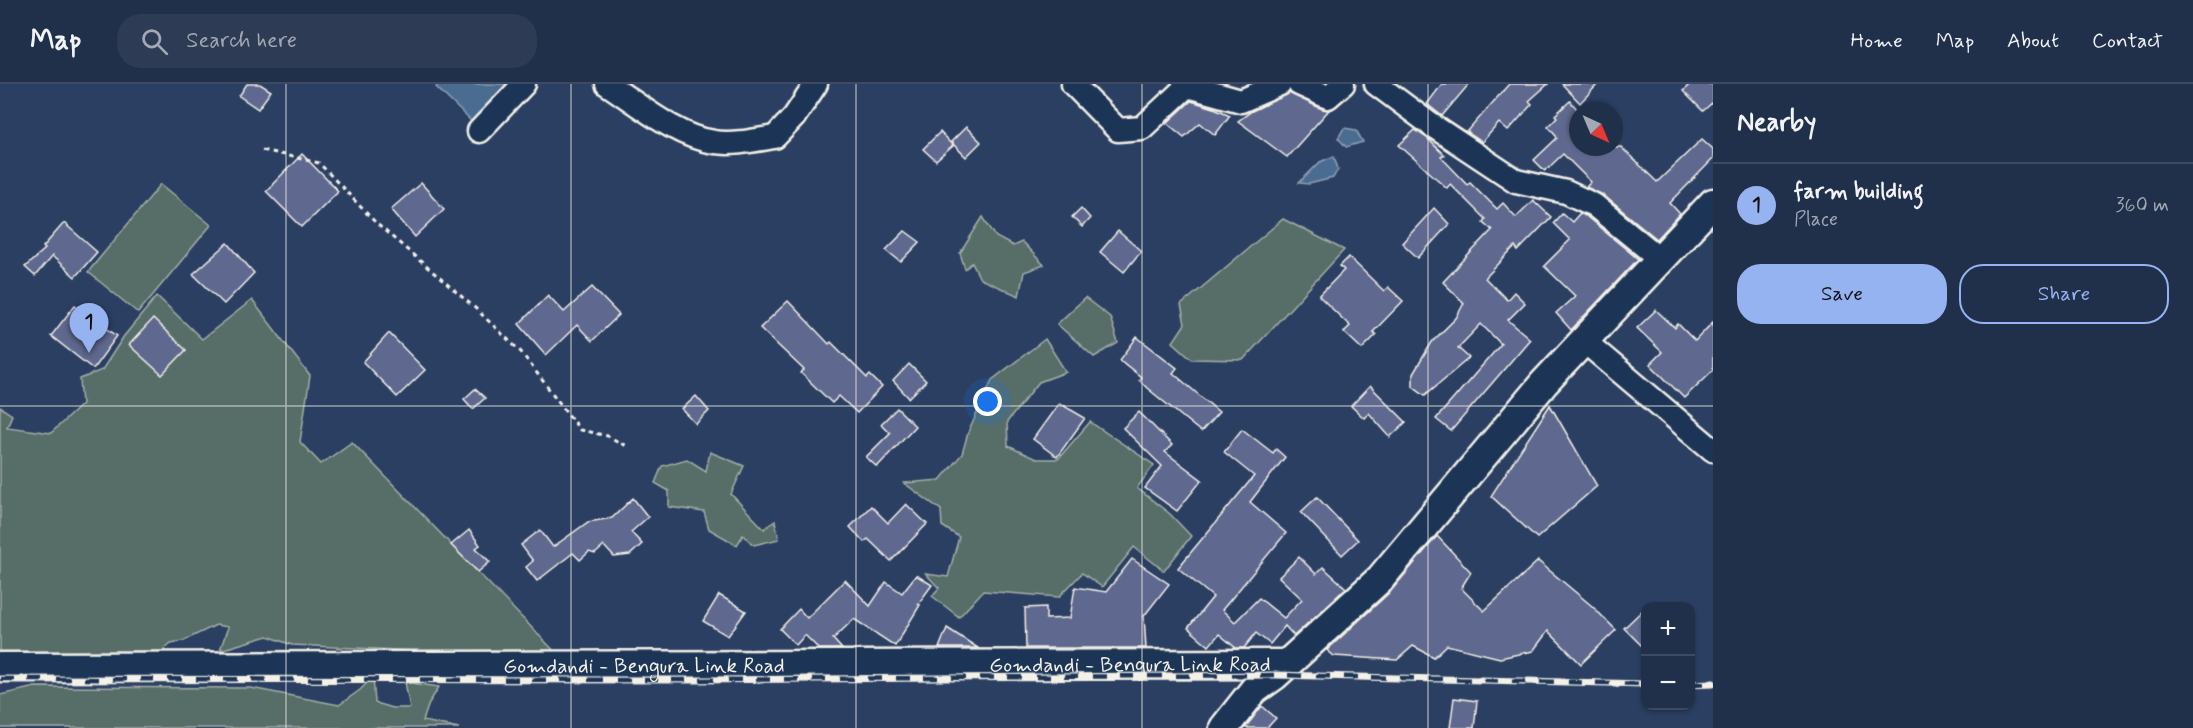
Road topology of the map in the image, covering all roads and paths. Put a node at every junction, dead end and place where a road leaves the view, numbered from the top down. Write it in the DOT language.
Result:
graph roads {
  1 [pos="524,84"];
  2 [pos="607,84"];
  3 [pos="816,84"];
  4 [pos="1073,84"];
  5 [pos="1280,84"];
  6 [pos="1299,84"];
  7 [pos="1343,84"];
  8 [pos="1376,84"];
  9 [pos="480,131"];
  10 [pos="262,150"];
  11 [pos="1713,203"];
  12 [pos="1660,259"];
  13 [pos="1584,341"];
  14 [pos="626,446"];
  15 [pos="1713,450"];
  16 [pos="1287,664"];
  17 [pos="0,667"];
  18 [pos="1224,728"];
  1 -- 9 [label="street"];
  2 -- 3 [label="street"];
  4 -- 5 [label="street"];
  6 -- 7 [label="street"];
  8 -- 12 [label="street"];
  10 -- 14 [label="path"];
  11 -- 12 [label="main road"];
  12 -- 13 [label="main road"];
  13 -- 15 [label="street"];
  13 -- 16 [label="main road"];
  16 -- 17 [label="main road, Gomdandi - Bengura Link Road"];
  16 -- 18 [label="main road"];
}
